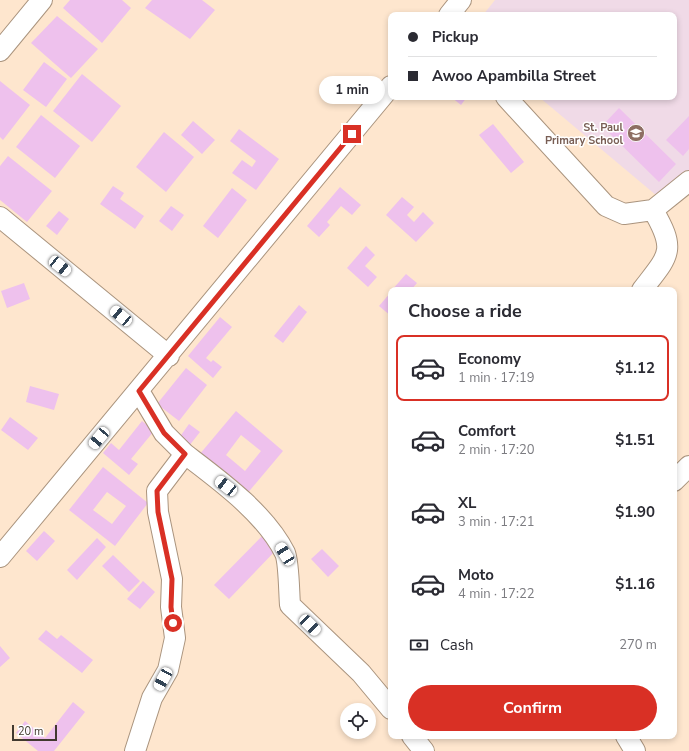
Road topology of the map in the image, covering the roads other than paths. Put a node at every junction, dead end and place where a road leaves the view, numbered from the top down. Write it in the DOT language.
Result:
graph roads {
  1 [pos="42,0"];
  2 [pos="461,0"];
  3 [pos="451,12"];
  4 [pos="0,51"];
  5 [pos="388,90"];
  6 [pos="509,100"];
  7 [pos="689,181"];
  8 [pos="653,210"];
  9 [pos="0,217"];
  10 [pos="644,287"];
  11 [pos="169,356"];
  12 [pos="139,391"];
  13 [pos="185,454"];
  14 [pos="689,466"];
  15 [pos="677,478"];
  16 [pos="0,558"];
  17 [pos="388,706"];
  18 [pos="414,739"];
  19 [pos="628,739"];
  20 [pos="135,751"];
  21 [pos="424,751"];
  22 [pos="635,751"];
  1 -- 4 [label="street"];
  2 -- 3 [label="street"];
  5 -- 11 [label="street"];
  6 -- 8 [label="street"];
  7 -- 8 [label="street"];
  8 -- 10 [label="street"];
  9 -- 11 [label="street"];
  11 -- 12 [label="street"];
  12 -- 13 [label="street"];
  12 -- 16 [label="street"];
  13 -- 17 [label="street"];
  13 -- 20 [label="street"];
  14 -- 15 [label="street"];
  18 -- 21 [label="street"];
  19 -- 22 [label="street"];
}
